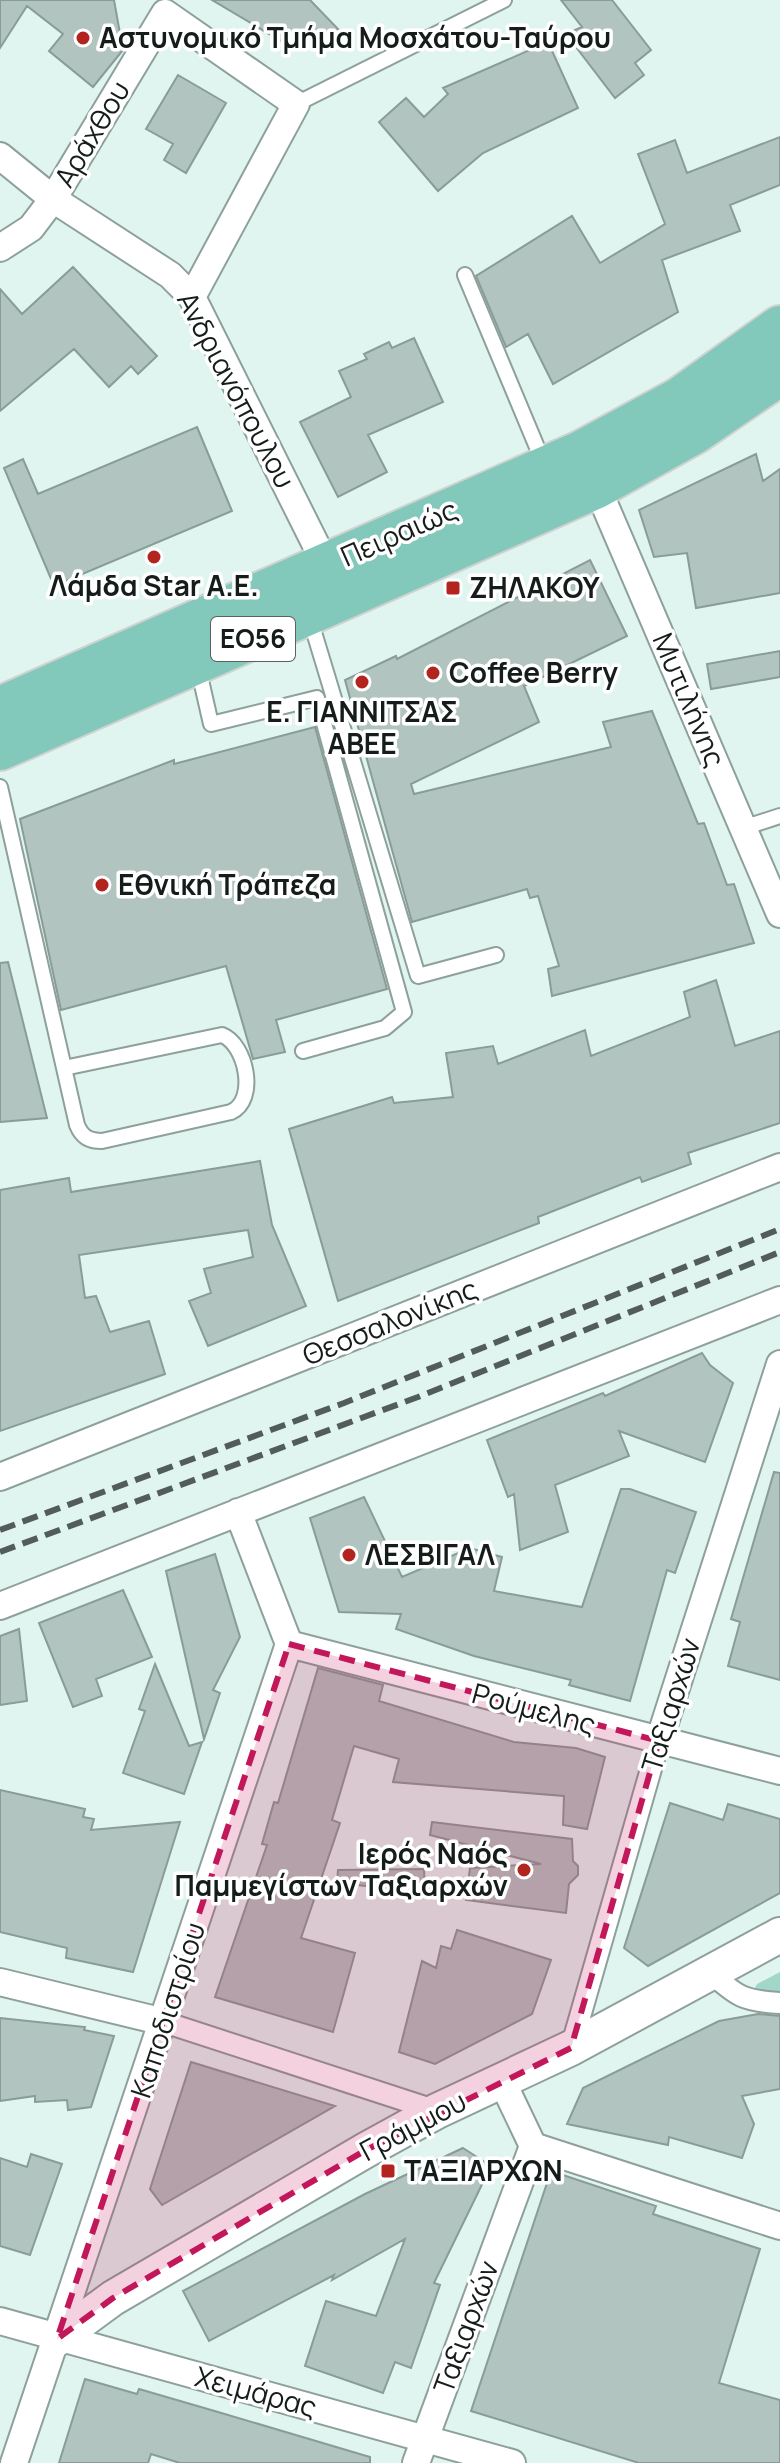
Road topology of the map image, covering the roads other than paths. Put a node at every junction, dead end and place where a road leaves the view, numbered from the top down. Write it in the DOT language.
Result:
graph roads {
  1 [pos="504,0"];
  2 [pos="167,6"];
  3 [pos="296,104"];
  4 [pos="0,156"];
  5 [pos="53,199"];
  6 [pos="0,248"];
  7 [pos="465,275"];
  8 [pos="192,297"];
  9 [pos="780,327"];
  10 [pos="780,374"];
  11 [pos="780,394"];
  12 [pos="694,433"];
  13 [pos="545,468"];
  14 [pos="597,487"];
  15 [pos="326,565"];
  16 [pos="309,614"];
  17 [pos="197,663"];
  18 [pos="0,708"];
  19 [pos="0,749"];
  20 [pos="0,787"];
  21 [pos="780,816"];
  22 [pos="743,828"];
  23 [pos="780,914"];
  24 [pos="496,955"];
  25 [pos="303,1051"];
  26 [pos="64,1068"];
  27 [pos="780,1167"];
  28 [pos="780,1300"];
  29 [pos="780,1364"];
  30 [pos="0,1477"];
  31 [pos="238,1512"];
  32 [pos="0,1606"];
  33 [pos="289,1644"];
  34 [pos="659,1741"];
  35 [pos="780,1771"];
  36 [pos="780,1935"];
  37 [pos="710,1972"];
  38 [pos="0,1982"];
  39 [pos="780,2003"];
  40 [pos="164,2022"];
  41 [pos="571,2048"];
  42 [pos="502,2081"];
  43 [pos="437,2111"];
  44 [pos="533,2146"];
  45 [pos="780,2226"];
  46 [pos="0,2321"];
  47 [pos="57,2339"];
  48 [pos="425,2437"];
  49 [pos="502,2462"];
  50 [pos="14,2463"];
  51 [pos="416,2463"];
  1 -- 3 [label="lane"];
  2 -- 3 [label="street, Αράχθου"];
  2 -- 5 [label="street, Αράχθου"];
  3 -- 8 [label="street"];
  4 -- 5 [label="street, Ανδριανόπουλου"];
  5 -- 6 [label="street, Αράχθου"];
  5 -- 8 [label="street, Ανδριανόπουλου"];
  7 -- 13 [label="lane"];
  8 -- 15 [label="street, Ανδριανόπουλου"];
  9 -- 13 [label="main road, Πειραιώς / ΕΟ56"];
  10 -- 12 [label="main road, Πειραιώς / ΕΟ56"];
  11 -- 12 [label="main road"];
  12 -- 14 [label="main road, Πειραιώς / ΕΟ56"];
  13 -- 15 [label="main road, Πειραιώς / ΕΟ56"];
  14 -- 16 [label="main road, Πειραιώς / ΕΟ56"];
  14 -- 22 [label="street, Μυτιλήνης"];
  15 -- 18 [label="main road, Πειραιώς / ΕΟ56"];
  16 -- 17 [label="main road, Πειραιώς / ΕΟ56"];
  16 -- 24 [label="lane"];
  17 -- 19 [label="main road, Πειραιώς / ΕΟ56"];
  17 -- 25 [label="lane"];
  20 -- 26 [label="lane"];
  21 -- 22 [label="lane"];
  22 -- 23 [label="street, Μυτιλήνης"];
  26 -- 26 [label="lane"];
  27 -- 30 [label="street, Θεσσαλονίκης"];
  28 -- 31 [label="street"];
  29 -- 34 [label="street, Ταξιαρχών"];
  31 -- 32 [label="street"];
  31 -- 33 [label="street"];
  33 -- 34 [label="street, Ρούμελης"];
  33 -- 40 [label="street, Καποδιστρίου"];
  34 -- 35 [label="street, Ρούμελης"];
  34 -- 41 [label="street, Ταξιαρχών"];
  36 -- 37 [label="street, Γράμμου"];
  37 -- 39 [label="street"];
  37 -- 41 [label="street, Γράμμου"];
  38 -- 40 [label="street"];
  40 -- 43 [label="street"];
  40 -- 47 [label="street, Καποδιστρίου"];
  41 -- 42 [label="street, Γράμμου"];
  42 -- 43 [label="street, Γράμμου"];
  42 -- 44 [label="street"];
  43 -- 47 [label="street, Γράμμου"];
  44 -- 45 [label="street"];
  44 -- 48 [label="street, Ταξιαρχών"];
  46 -- 47 [label="street, Χειμάρας"];
  47 -- 48 [label="street, Χειμάρας"];
  47 -- 50 [label="street, Καποδιστρίου"];
  48 -- 49 [label="street, Χειμάρας"];
  48 -- 51 [label="street, Ταξιαρχών"];
}
